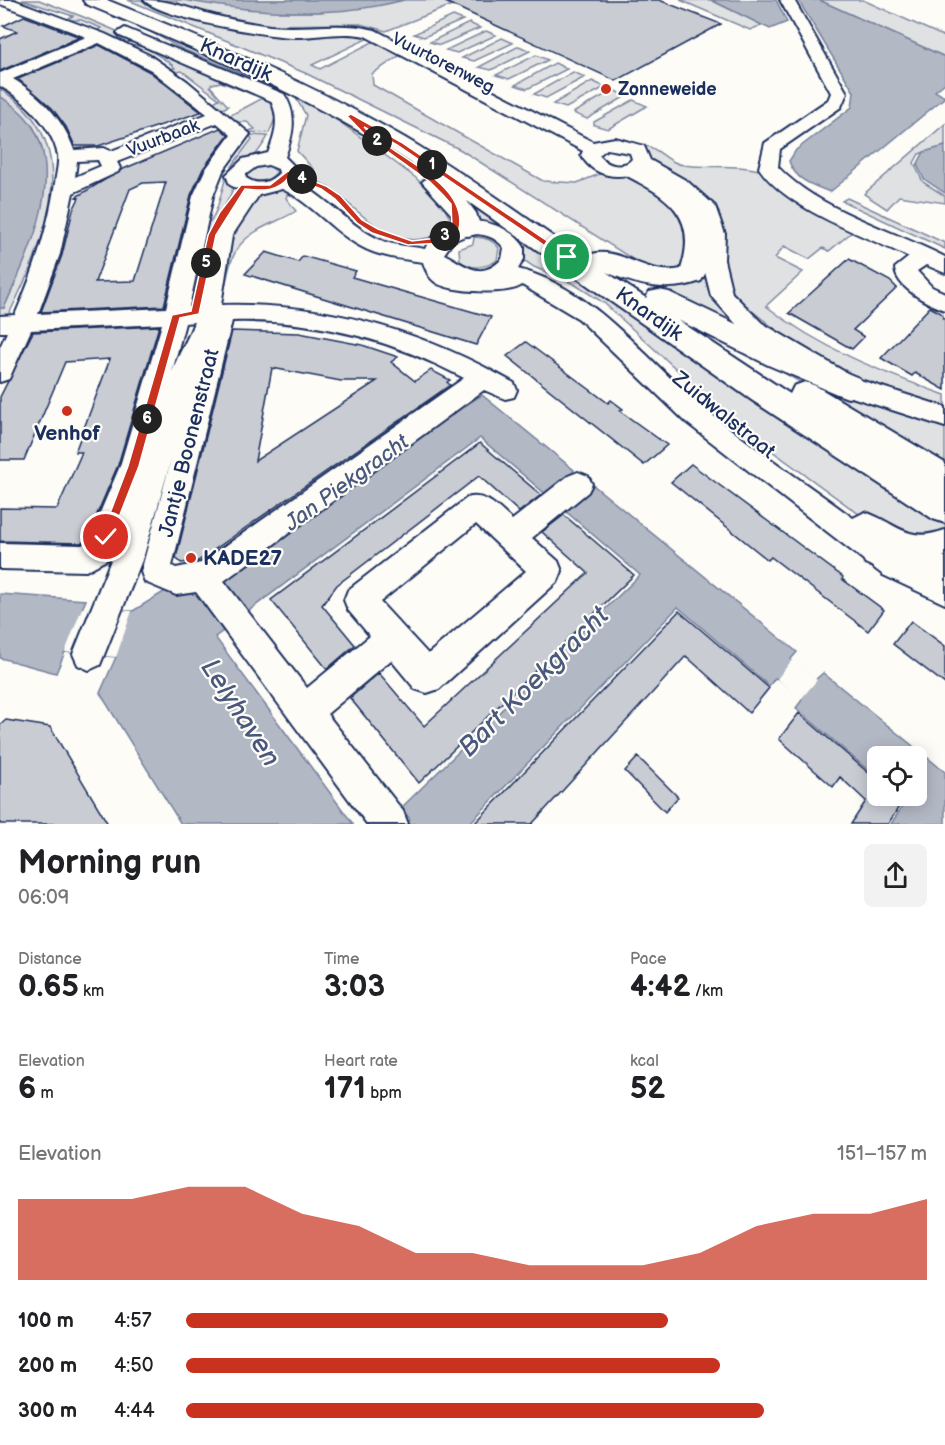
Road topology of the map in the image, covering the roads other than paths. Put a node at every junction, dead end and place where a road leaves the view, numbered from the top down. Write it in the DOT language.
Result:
graph roads {
  1 [pos="4,0"];
  2 [pos="45,0"];
  3 [pos="92,0"];
  4 [pos="117,0"];
  5 [pos="151,0"];
  6 [pos="787,0"];
  7 [pos="100,37"];
  8 [pos="0,79"];
  9 [pos="219,116"];
  10 [pos="351,116"];
  11 [pos="598,146"];
  12 [pos="67,156"];
  13 [pos="108,159"];
  14 [pos="636,166"];
  15 [pos="276,169"];
  16 [pos="248,188"];
  17 [pos="65,189"];
  18 [pos="445,248"];
  19 [pos="514,256"];
  20 [pos="601,260"];
  21 [pos="936,261"];
  22 [pos="495,278"];
  23 [pos="658,299"];
  24 [pos="945,302"];
  25 [pos="200,314"];
  26 [pos="11,323"];
  27 [pos="0,373"];
  28 [pos="849,386"];
  29 [pos="945,417"];
  30 [pos="570,490"];
  31 [pos="939,490"];
  32 [pos="511,538"];
  33 [pos="945,543"];
  34 [pos="878,552"];
  35 [pos="0,556"];
  36 [pos="945,574"];
  37 [pos="945,590"];
  38 [pos="216,595"];
  39 [pos="392,638"];
  40 [pos="89,654"];
  41 [pos="305,711"];
  42 [pos="390,824"];
  1 -- 7 [label="street"];
  2 -- 15 [label="street"];
  3 -- 10 [label="main road, Knardijk"];
  4 -- 20 [label="main road, Knardijk"];
  5 -- 11 [label="street, Vuurtorenweg"];
  6 -- 21 [label="street"];
  7 -- 8 [label="street"];
  7 -- 9 [label="street"];
  8 -- 12 [label="street"];
  9 -- 13 [label="street, Vuurbaak"];
  9 -- 25 [label="street"];
  10 -- 18 [label="main road"];
  10 -- 31 [label="main road, Knardijk"];
  11 -- 14 [label="street"];
  11 -- 14 [label="street"];
  12 -- 13 [label="street, Vuurbaak"];
  12 -- 17 [label="street"];
  13 -- 17 [label="street, Vuurbaak"];
  14 -- 20 [label="main road"];
  14 -- 28 [label="street"];
  15 -- 16 [label="street"];
  15 -- 16 [label="street"];
  15 -- 18 [label="street"];
  15 -- 18 [label="street"];
  16 -- 25 [label="street"];
  17 -- 26 [label="street"];
  18 -- 19 [label="street"];
  18 -- 22 [label="street"];
  19 -- 22 [label="street"];
  19 -- 33 [label="street, Zuidwalstraat"];
  20 -- 23 [label="main road, Knardijk"];
  21 -- 24 [label="street"];
  22 -- 34 [label="street, Zuidwalstraat"];
  23 -- 28 [label="main road"];
  23 -- 31 [label="main road, Knardijk"];
  25 -- 26 [label="street"];
  25 -- 35 [label="street"];
  25 -- 38 [label="street, Jantje Boonenstraat"];
  25 -- 38 [label="street"];
  25 -- 40 [label="street"];
  26 -- 27 [label="street"];
  28 -- 29 [label="street"];
  30 -- 32 [label="street"];
  32 -- 39 [label="street"];
  32 -- 39 [label="street"];
  34 -- 36 [label="main road"];
  34 -- 37 [label="street, Zuidwalstraat"];
  38 -- 41 [label="street"];
  39 -- 41 [label="street"];
  41 -- 42 [label="street"];
}
